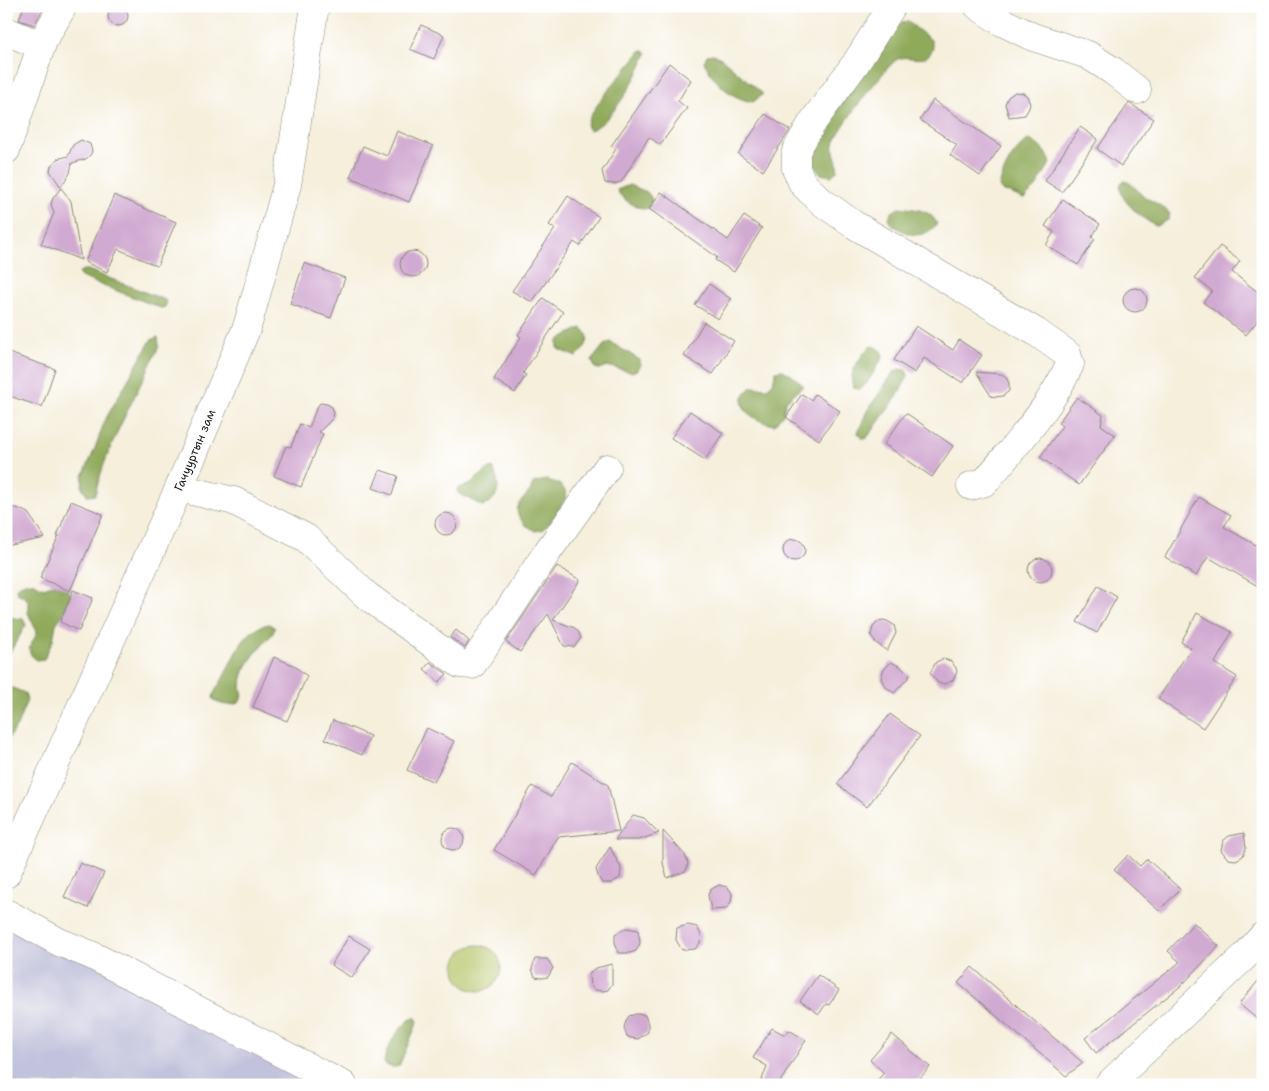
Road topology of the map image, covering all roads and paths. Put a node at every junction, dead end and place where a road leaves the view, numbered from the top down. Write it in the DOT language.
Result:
graph roads {
  1 [pos="63,6"];
  2 [pos="315,6"];
  3 [pos="892,6"];
  4 [pos="978,6"];
  5 [pos="6,31"];
  6 [pos="43,42"];
  7 [pos="1137,90"];
  8 [pos="6,150"];
  9 [pos="607,468"];
  10 [pos="971,486"];
  11 [pos="179,488"];
  12 [pos="6,874"];
  13 [pos="6,913"];
  14 [pos="1263,936"];
  15 [pos="343,1085"];
  16 [pos="1108,1085"];
  1 -- 6 [label="street"];
  2 -- 11 [label="street, Гачууртын зам"];
  3 -- 10 [label="street"];
  4 -- 7 [label="street"];
  5 -- 6 [label="street"];
  6 -- 8 [label="street"];
  9 -- 11 [label="street"];
  11 -- 12 [label="street, Гачууртын зам"];
  13 -- 15 [label="street"];
  14 -- 16 [label="street"];
}
